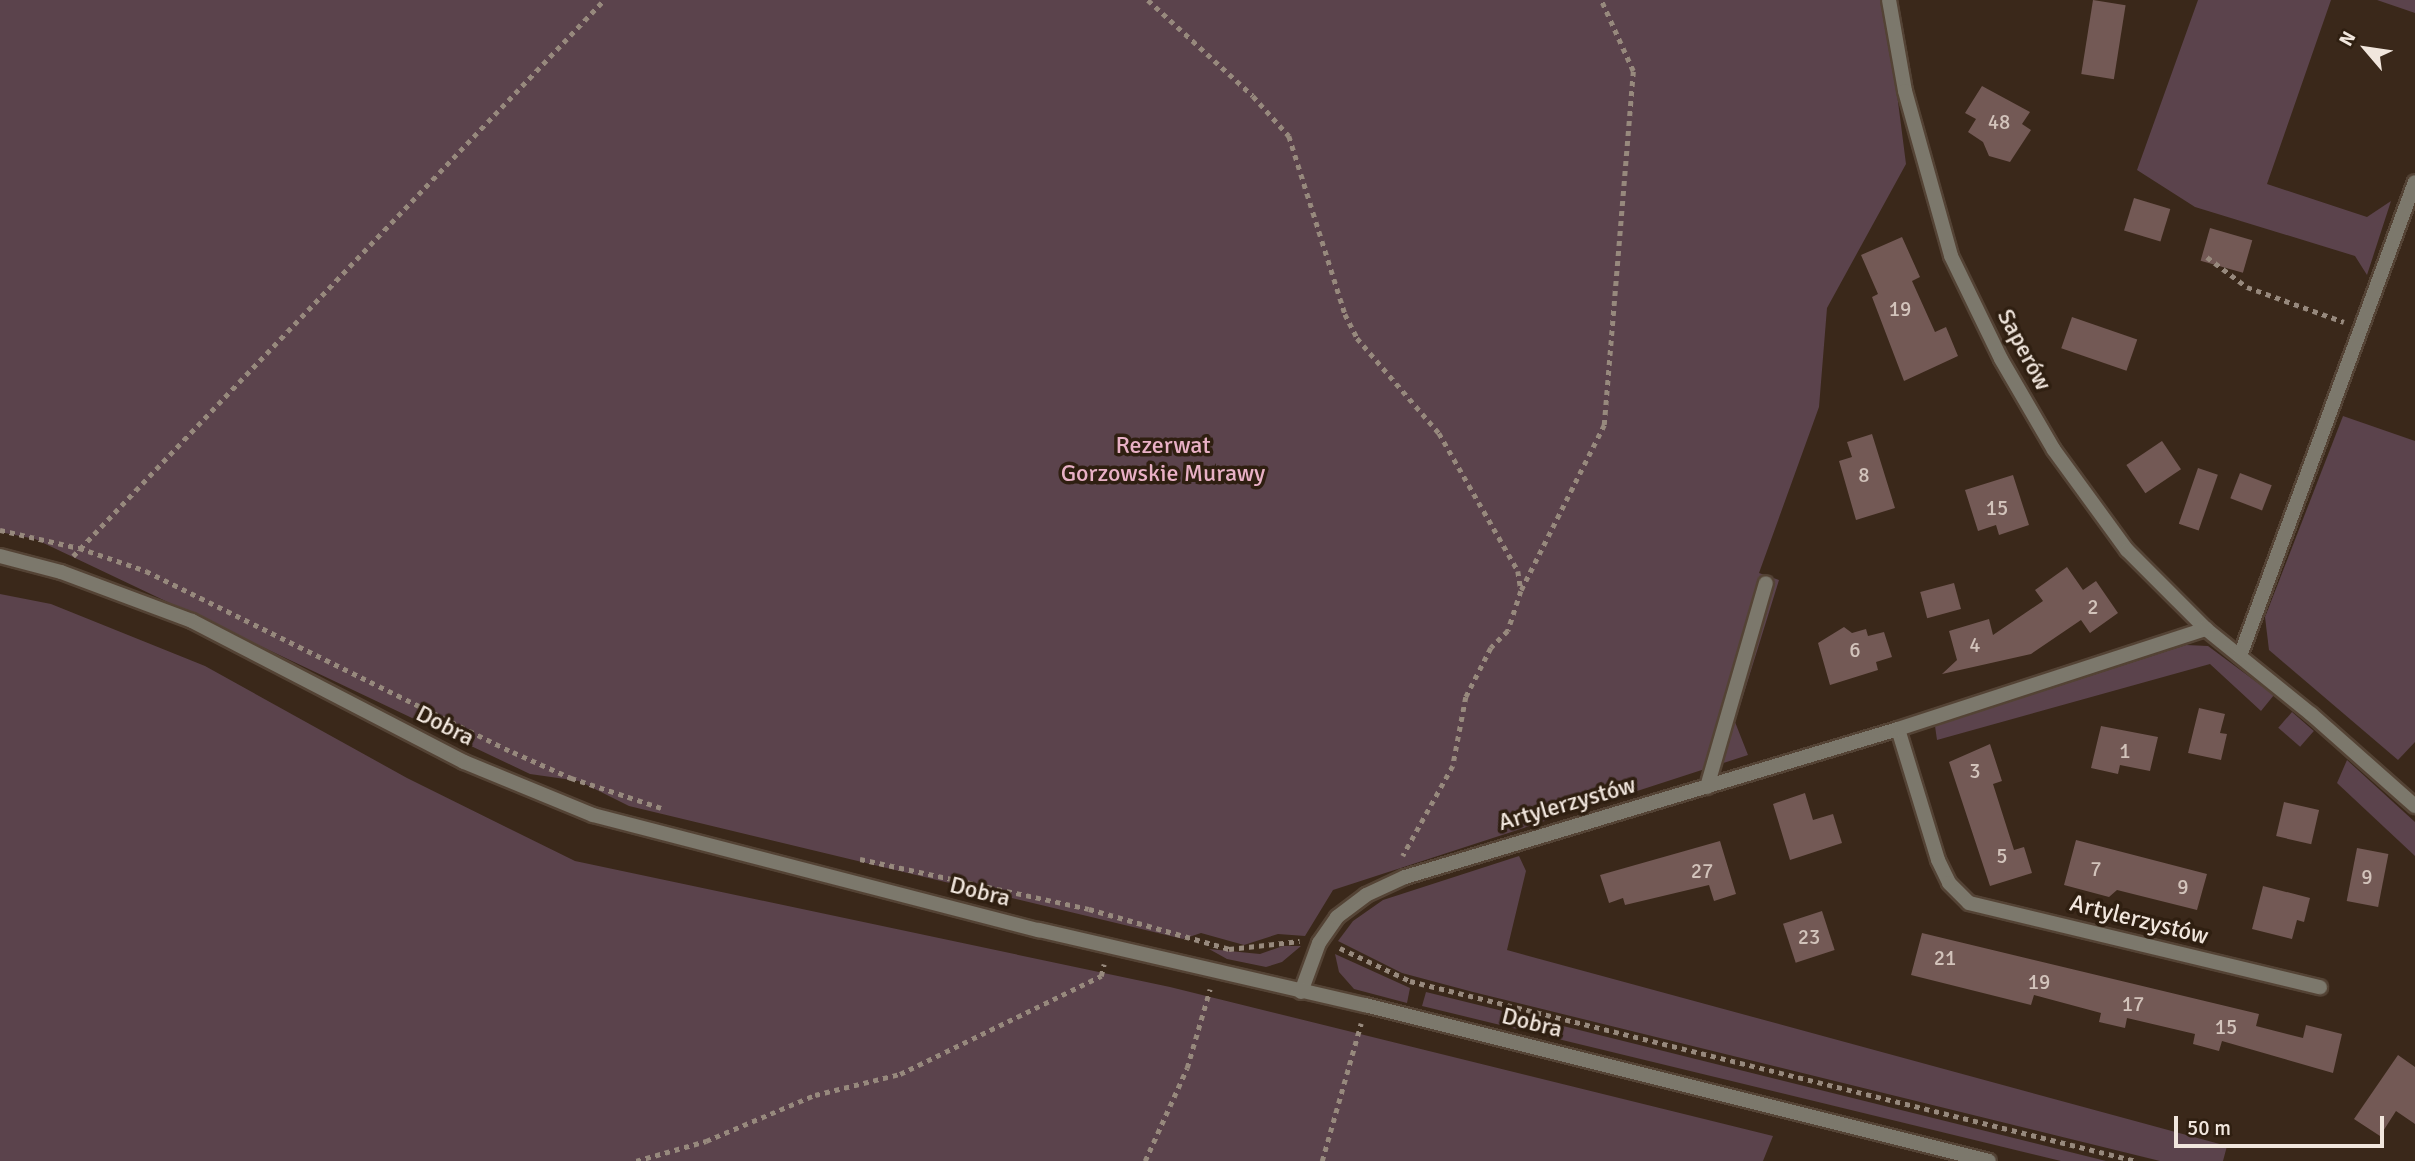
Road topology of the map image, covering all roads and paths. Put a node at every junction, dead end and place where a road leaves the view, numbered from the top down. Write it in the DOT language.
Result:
graph roads {
  1 [pos="604,0"];
  2 [pos="1148,0"];
  3 [pos="1601,0"];
  4 [pos="1889,0"];
  5 [pos="2415,182"];
  6 [pos="2207,257"];
  7 [pos="2361,328"];
  8 [pos="0,530"];
  9 [pos="79,548"];
  10 [pos="0,556"];
  11 [pos="61,572"];
  12 [pos="1766,583"];
  13 [pos="1521,591"];
  14 [pos="2206,629"];
  15 [pos="2241,656"];
  16 [pos="1898,729"];
  17 [pos="1707,787"];
  18 [pos="2415,806"];
  19 [pos="665,809"];
  20 [pos="845,856"];
  21 [pos="1394,865"];
  22 [pos="1320,943"];
  23 [pos="1215,972"];
  24 [pos="1101,975"];
  25 [pos="2320,987"];
  26 [pos="1301,992"];
  27 [pos="1366,1005"];
  28 [pos="636,1161"];
  29 [pos="1144,1161"];
  30 [pos="1322,1161"];
  31 [pos="1989,1161"];
  32 [pos="2136,1161"];
  1 -- 9 [label="path"];
  2 -- 13 [label="path"];
  3 -- 13 [label="path"];
  4 -- 14 [label="street, Saperów"];
  5 -- 7 [label="street"];
  6 -- 7 [label="path"];
  7 -- 15 [label="street"];
  8 -- 9 [label="path"];
  9 -- 11 [label="path"];
  9 -- 19 [label="path"];
  10 -- 11 [label="street, Dobra"];
  11 -- 23 [label="street, Dobra"];
  12 -- 17 [label="street"];
  13 -- 21 [label="path"];
  14 -- 15 [label="street, Saperów"];
  14 -- 16 [label="street, Artylerzystów"];
  15 -- 18 [label="street, Saperów"];
  16 -- 17 [label="street, Artylerzystów"];
  16 -- 25 [label="street, Artylerzystów"];
  17 -- 22 [label="street, Artylerzystów"];
  20 -- 22 [label="path"];
  22 -- 26 [label="street, Artylerzystów"];
  22 -- 32 [label="path"];
  23 -- 26 [label="street, Dobra"];
  23 -- 29 [label="path"];
  24 -- 28 [label="path"];
  26 -- 27 [label="street, Dobra"];
  27 -- 30 [label="path"];
  27 -- 31 [label="street, Dobra"];
}
